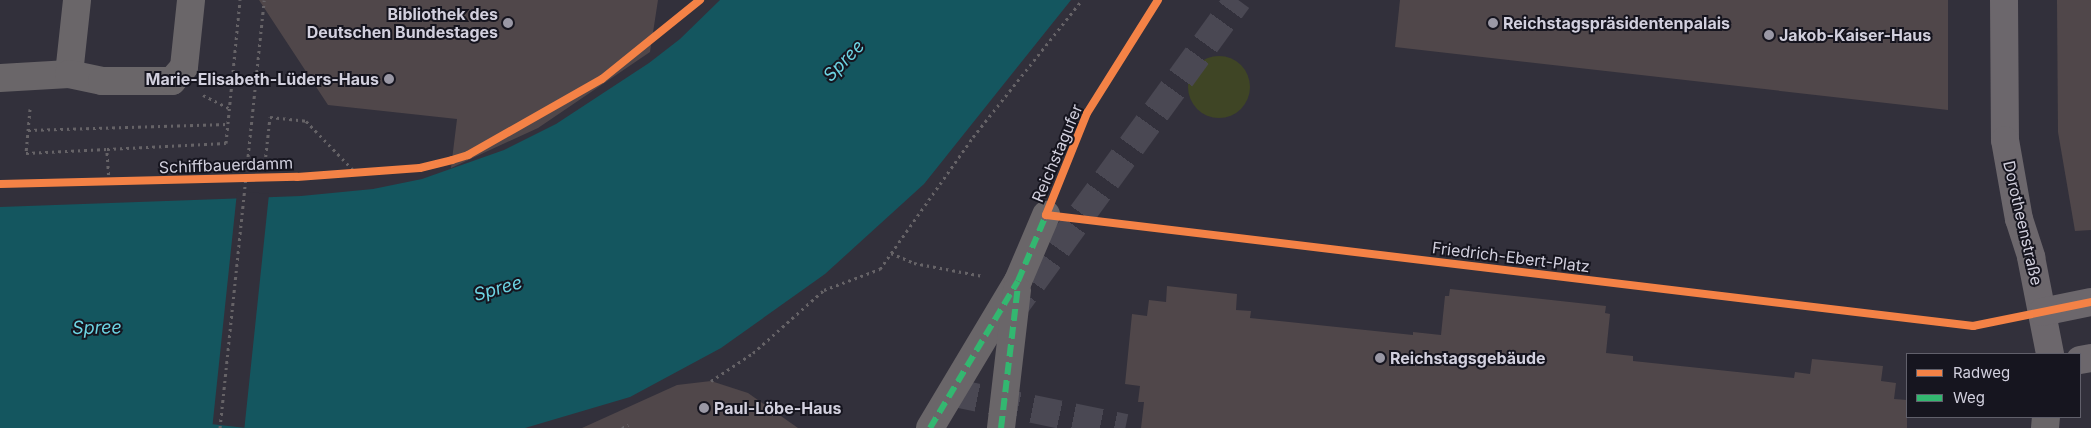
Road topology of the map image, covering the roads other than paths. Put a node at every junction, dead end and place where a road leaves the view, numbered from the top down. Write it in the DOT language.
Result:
graph roads {
  1 [pos="77,0"];
  2 [pos="191,0"];
  3 [pos="2004,0"];
  4 [pos="69,74"];
  5 [pos="0,78"];
  6 [pos="1046,215"];
  7 [pos="1018,281"];
  8 [pos="2091,302"];
  9 [pos="2042,312"];
  10 [pos="2050,353"];
  11 [pos="930,428"];
  12 [pos="1001,428"];
  1 -- 4 [label="street"];
  2 -- 4 [label="street"];
  3 -- 9 [label="main road, Dorotheenstraße"];
  4 -- 5 [label="street"];
  6 -- 7 [label="street, Reichstagufer"];
  7 -- 11 [label="street"];
  7 -- 12 [label="street"];
  8 -- 9 [label="main road"];
  9 -- 10 [label="main road, Dorotheenstraße"];
}
